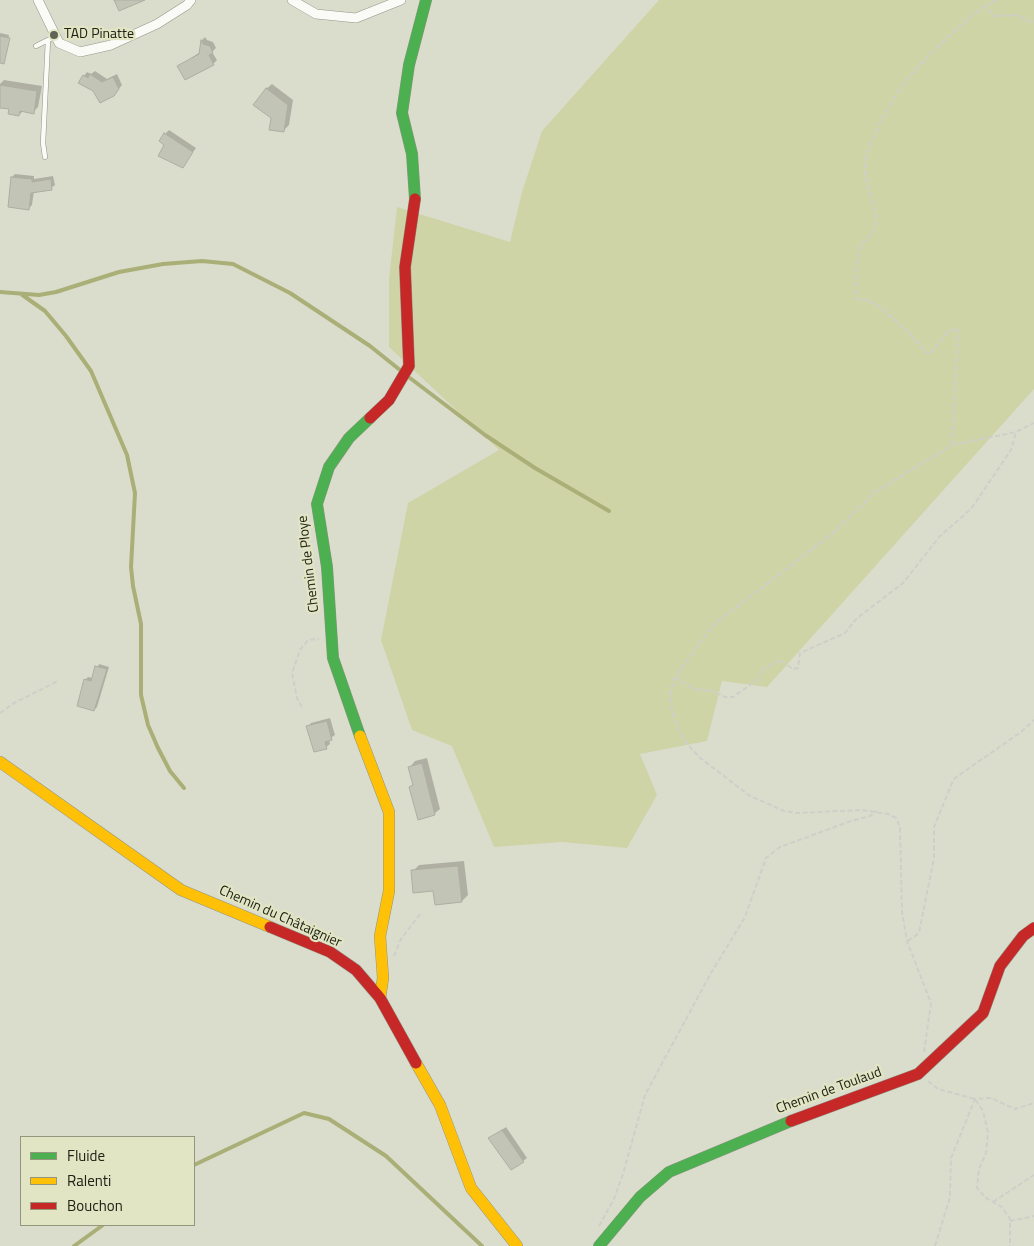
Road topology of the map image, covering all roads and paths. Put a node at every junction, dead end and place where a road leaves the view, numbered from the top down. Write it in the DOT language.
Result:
graph roads {
  1 [pos="38,0"];
  2 [pos="191,0"];
  3 [pos="292,0"];
  4 [pos="401,0"];
  5 [pos="426,0"];
  6 [pos="997,0"];
  7 [pos="988,4"];
  8 [pos="1034,23"];
  9 [pos="52,38"];
  10 [pos="36,46"];
  11 [pos="45,157"];
  12 [pos="1034,423"];
  13 [pos="1016,432"];
  14 [pos="952,445"];
  15 [pos="332,639"];
  16 [pos="675,677"];
  17 [pos="58,681"];
  18 [pos="302,707"];
  19 [pos="0,714"];
  20 [pos="1034,720"];
  21 [pos="0,762"];
  22 [pos="877,811"];
  23 [pos="420,914"];
  24 [pos="1034,928"];
  25 [pos="907,941"];
  26 [pos="384,978"];
  27 [pos="380,998"];
  28 [pos="923,1055"];
  29 [pos="918,1074"];
  30 [pos="975,1099"];
  31 [pos="1034,1104"];
  32 [pos="1034,1175"];
  33 [pos="993,1202"];
  34 [pos="1034,1216"];
  35 [pos="1010,1221"];
  36 [pos="598,1229"];
  37 [pos="517,1246"];
  38 [pos="598,1246"];
  39 [pos="935,1246"];
  40 [pos="1010,1246"];
  1 -- 9 [label="street"];
  2 -- 9 [label="street"];
  3 -- 4 [label="street"];
  5 -- 15 [label="street, Chemin de Ploye"];
  6 -- 7 [label="path"];
  7 -- 8 [label="path"];
  7 -- 14 [label="path"];
  9 -- 10 [label="lane"];
  9 -- 11 [label="lane"];
  12 -- 13 [label="path"];
  13 -- 14 [label="path"];
  13 -- 16 [label="path"];
  14 -- 16 [label="path"];
  15 -- 18 [label="path"];
  15 -- 26 [label="street, Chemin de Ploye"];
  16 -- 22 [label="path"];
  17 -- 19 [label="path"];
  20 -- 25 [label="path"];
  21 -- 27 [label="street, Chemin du Châtaignier"];
  22 -- 25 [label="path"];
  22 -- 36 [label="path"];
  23 -- 26 [label="path"];
  24 -- 29 [label="street, Chemin de Toulaud"];
  25 -- 28 [label="path"];
  26 -- 27 [label="street, Chemin de Ploye"];
  27 -- 37 [label="street, Chemin du Châtaignier"];
  29 -- 30 [label="path"];
  29 -- 38 [label="street, Chemin de Toulaud"];
  30 -- 31 [label="path"];
  30 -- 33 [label="path"];
  30 -- 39 [label="path"];
  32 -- 33 [label="path"];
  33 -- 35 [label="path"];
  34 -- 35 [label="path"];
  35 -- 40 [label="path"];
}
